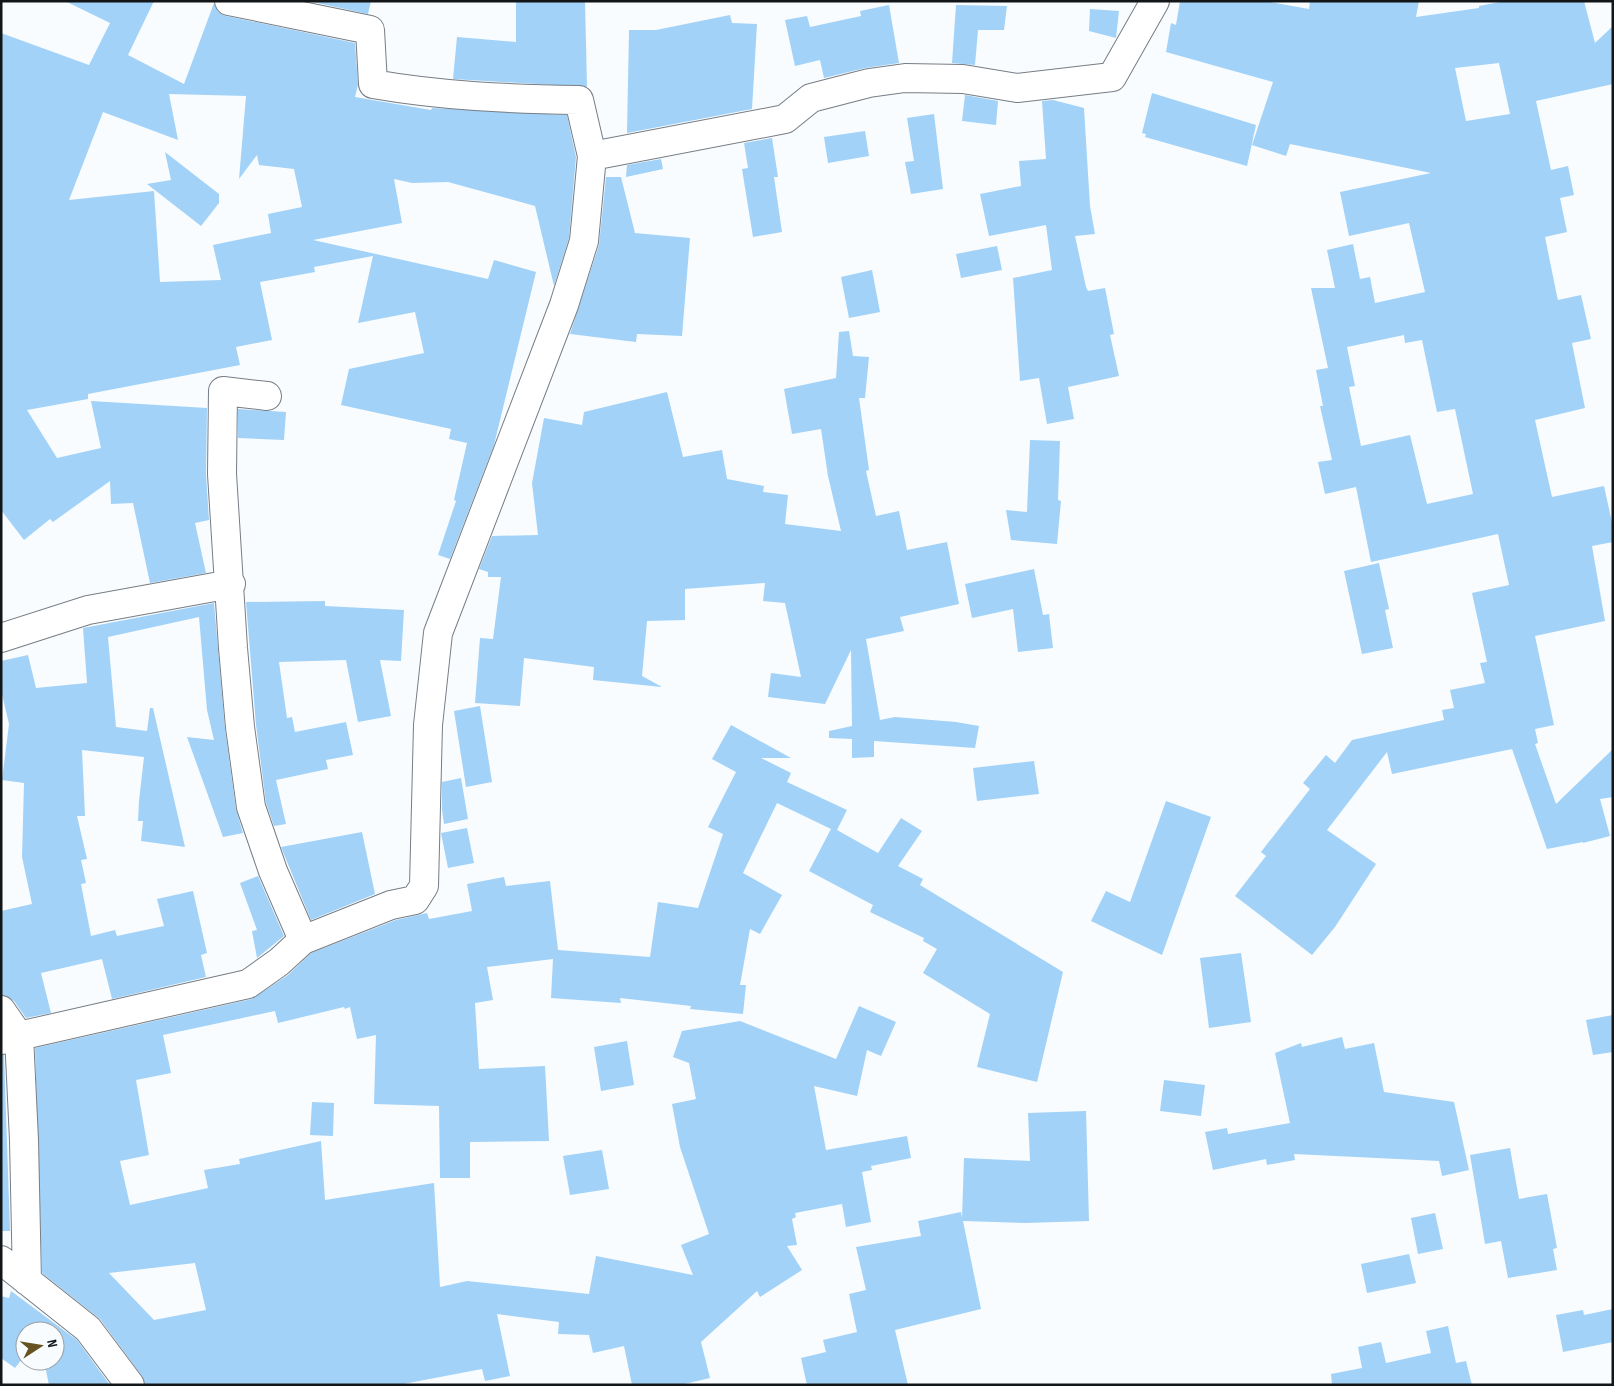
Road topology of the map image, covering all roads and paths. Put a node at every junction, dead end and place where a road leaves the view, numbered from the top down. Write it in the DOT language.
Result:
graph roads {
  1 [pos="229,1"];
  2 [pos="1155,1"];
  3 [pos="592,156"];
  4 [pos="267,396"];
  5 [pos="231,584"];
  6 [pos="1,638"];
  7 [pos="303,940"];
  8 [pos="1,1010"];
  9 [pos="10,1038"];
  10 [pos="1,1260"];
  11 [pos="27,1281"];
  12 [pos="130,1385"];
  1 -- 3 [label="street"];
  2 -- 3 [label="street"];
  3 -- 7 [label="street"];
  4 -- 5 [label="street"];
  5 -- 6 [label="street"];
  5 -- 7 [label="street"];
  7 -- 9 [label="street"];
  8 -- 9 [label="street"];
  9 -- 11 [label="street"];
  10 -- 11 [label="street"];
  11 -- 12 [label="street"];
}
